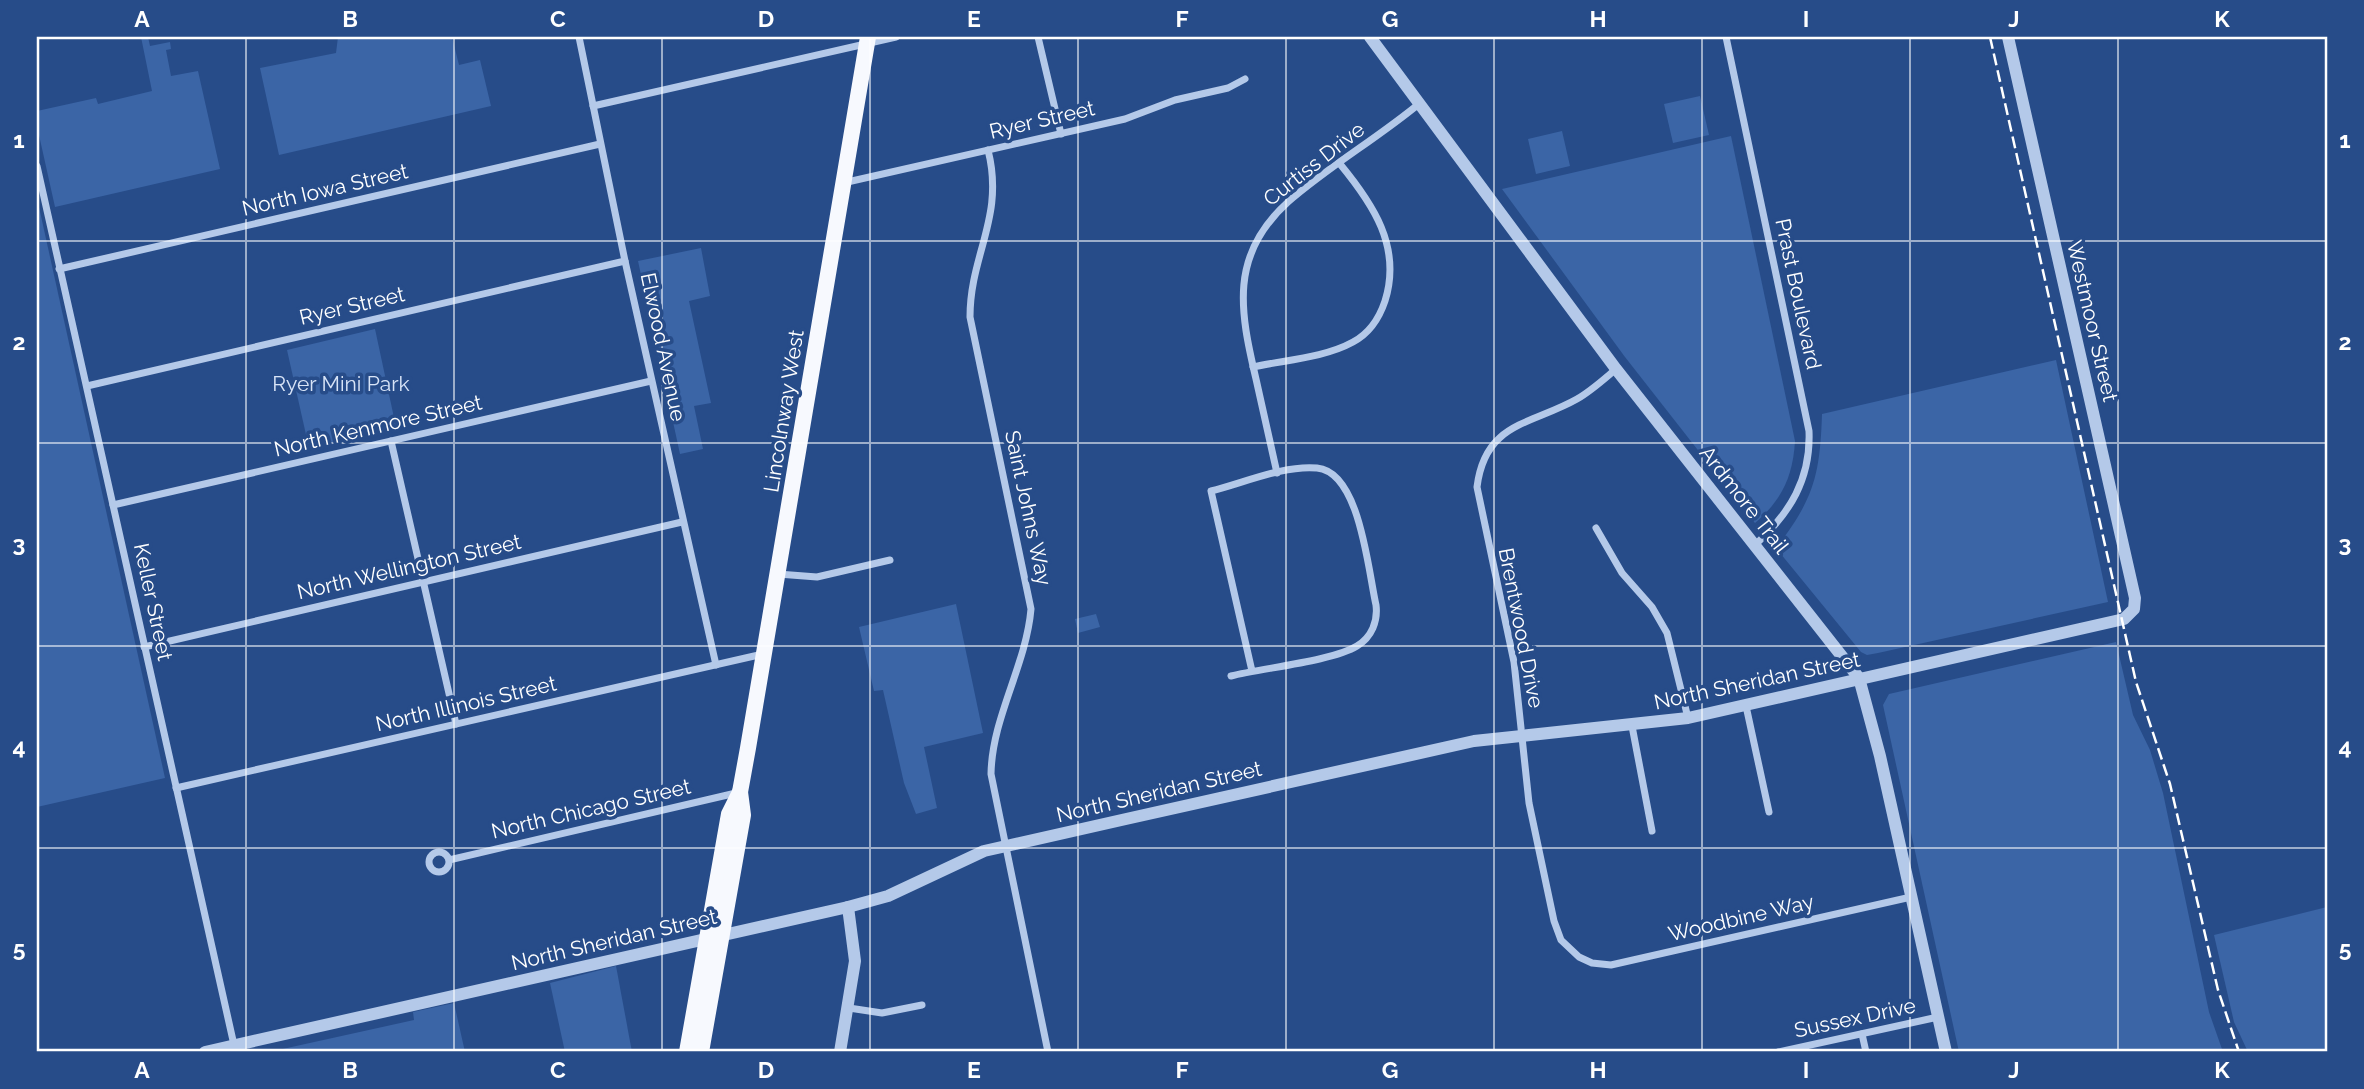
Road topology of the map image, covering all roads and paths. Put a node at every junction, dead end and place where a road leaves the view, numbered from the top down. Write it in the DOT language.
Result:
graph roads {
  1 [pos="579,37"];
  2 [pos="895,37"];
  3 [pos="1038,37"];
  4 [pos="1370,37"];
  5 [pos="1726,37"];
  6 [pos="2008,37"];
  7 [pos="867,40"];
  8 [pos="1245,79"];
  9 [pos="1421,102"];
  10 [pos="593,106"];
  11 [pos="1061,134"];
  12 [pos="600,144"];
  13 [pos="988,150"];
  14 [pos="1340,164"];
  15 [pos="37,166"];
  16 [pos="843,183"];
  17 [pos="625,261"];
  18 [pos="59,270"];
  19 [pos="1253,368"];
  20 [pos="1616,369"];
  21 [pos="651,381"];
  22 [pos="87,386"];
  23 [pos="391,441"];
  24 [pos="1277,473"];
  25 [pos="113,505"];
  26 [pos="682,522"];
  27 [pos="1596,528"];
  28 [pos="1756,544"];
  29 [pos="890,560"];
  30 [pos="777,574"];
  31 [pos="423,582"];
  32 [pos="2131,613"];
  33 [pos="144,647"];
  34 [pos="764,654"];
  35 [pos="716,665"];
  36 [pos="1252,671"];
  37 [pos="1231,676"];
  38 [pos="1859,678"];
  39 [pos="1746,706"];
  40 [pos="1688,718"];
  41 [pos="456,724"];
  42 [pos="1632,726"];
  43 [pos="1521,735"];
  44 [pos="176,788"];
  45 [pos="740,792"];
  46 [pos="1769,812"];
  47 [pos="1652,831"];
  48 [pos="1005,846"];
  49 [pos="449,860"];
  50 [pos="1911,897"];
  51 [pos="848,907"];
  52 [pos="714,937"];
  53 [pos="1579,957"];
  54 [pos="922,1005"];
  55 [pos="849,1008"];
  56 [pos="1938,1017"];
  57 [pos="1862,1034"];
  58 [pos="234,1045"];
  59 [pos="205,1052"];
  60 [pos="687,1052"];
  61 [pos="701,1052"];
  62 [pos="841,1052"];
  63 [pos="1048,1052"];
  64 [pos="1778,1052"];
  65 [pos="1866,1052"];
  66 [pos="1946,1052"];
  1 -- 10 [label="street, Elwood Avenue"];
  2 -- 7 [label="street"];
  3 -- 11 [label="street"];
  4 -- 9 [label="street, Ardmore Trail"];
  5 -- 28 [label="street, Prast Boulevard"];
  6 -- 32 [label="street, Westmoor Street"];
  7 -- 10 [label="street"];
  7 -- 16 [label="main road, Lincolnway West"];
  8 -- 11 [label="street, Ryer Street"];
  9 -- 14 [label="street, Curtiss Drive"];
  9 -- 20 [label="street, Ardmore Trail"];
  10 -- 12 [label="street, Elwood Avenue"];
  11 -- 13 [label="street, Ryer Street"];
  12 -- 17 [label="street, Elwood Avenue"];
  12 -- 18 [label="street, North Iowa Street"];
  13 -- 16 [label="street, Ryer Street"];
  13 -- 48 [label="street, Saint Johns Way"];
  14 -- 19 [label="street, Curtiss Drive"];
  14 -- 19 [label="street"];
  15 -- 18 [label="street, Keller Street"];
  16 -- 30 [label="main road, Lincolnway West"];
  17 -- 21 [label="street, Elwood Avenue"];
  17 -- 22 [label="street, Ryer Street"];
  18 -- 22 [label="street, Keller Street"];
  19 -- 24 [label="street, Curtiss Drive"];
  20 -- 28 [label="street, Ardmore Trail"];
  20 -- 43 [label="street, Brentwood Drive"];
  21 -- 23 [label="street, North Kenmore Street"];
  21 -- 26 [label="street, Elwood Avenue"];
  22 -- 25 [label="street, Keller Street"];
  23 -- 25 [label="street, North Kenmore Street"];
  23 -- 31 [label="street"];
  24 -- 36 [label="street"];
  24 -- 36 [label="street"];
  25 -- 33 [label="street, Keller Street"];
  26 -- 31 [label="street, North Wellington Street"];
  26 -- 35 [label="street, Elwood Avenue"];
  27 -- 40 [label="street"];
  28 -- 38 [label="street, Ardmore Trail"];
  29 -- 30 [label="street"];
  30 -- 34 [label="main road, Lincolnway West"];
  31 -- 33 [label="street, North Wellington Street"];
  31 -- 41 [label="street"];
  32 -- 38 [label="street, North Sheridan Street"];
  33 -- 44 [label="street, Keller Street"];
  34 -- 35 [label="street, North Illinois Street"];
  34 -- 45 [label="main road, Lincolnway West"];
  35 -- 41 [label="street, North Illinois Street"];
  36 -- 37 [label="street"];
  38 -- 39 [label="street, North Sheridan Street"];
  38 -- 50 [label="street, Ardmore Trail"];
  39 -- 40 [label="street, North Sheridan Street"];
  39 -- 46 [label="street"];
  40 -- 42 [label="street, North Sheridan Street"];
  41 -- 44 [label="street, North Illinois Street"];
  42 -- 43 [label="street, North Sheridan Street"];
  42 -- 47 [label="street"];
  43 -- 48 [label="street, North Sheridan Street"];
  43 -- 53 [label="street, Brentwood Drive"];
  44 -- 58 [label="street, Keller Street"];
  45 -- 49 [label="street, North Chicago Street"];
  45 -- 52 [label="main road, Lincolnway West"];
  48 -- 51 [label="street, North Sheridan Street"];
  48 -- 63 [label="street, Saint Johns Way"];
  50 -- 53 [label="street, Woodbine Way"];
  50 -- 56 [label="street, Ardmore Trail"];
  51 -- 52 [label="street, North Sheridan Street"];
  51 -- 55 [label="street"];
  52 -- 58 [label="street, North Sheridan Street"];
  52 -- 60 [label="main road, Lincolnway West"];
  52 -- 61 [label="main road, Lincolnway West"];
  54 -- 55 [label="street"];
  55 -- 62 [label="street"];
  56 -- 57 [label="street, Sussex Drive"];
  56 -- 66 [label="street, Ardmore Trail"];
  57 -- 64 [label="street, Sussex Drive"];
  57 -- 65 [label="street"];
  58 -- 59 [label="street, North Sheridan Street"];
}
